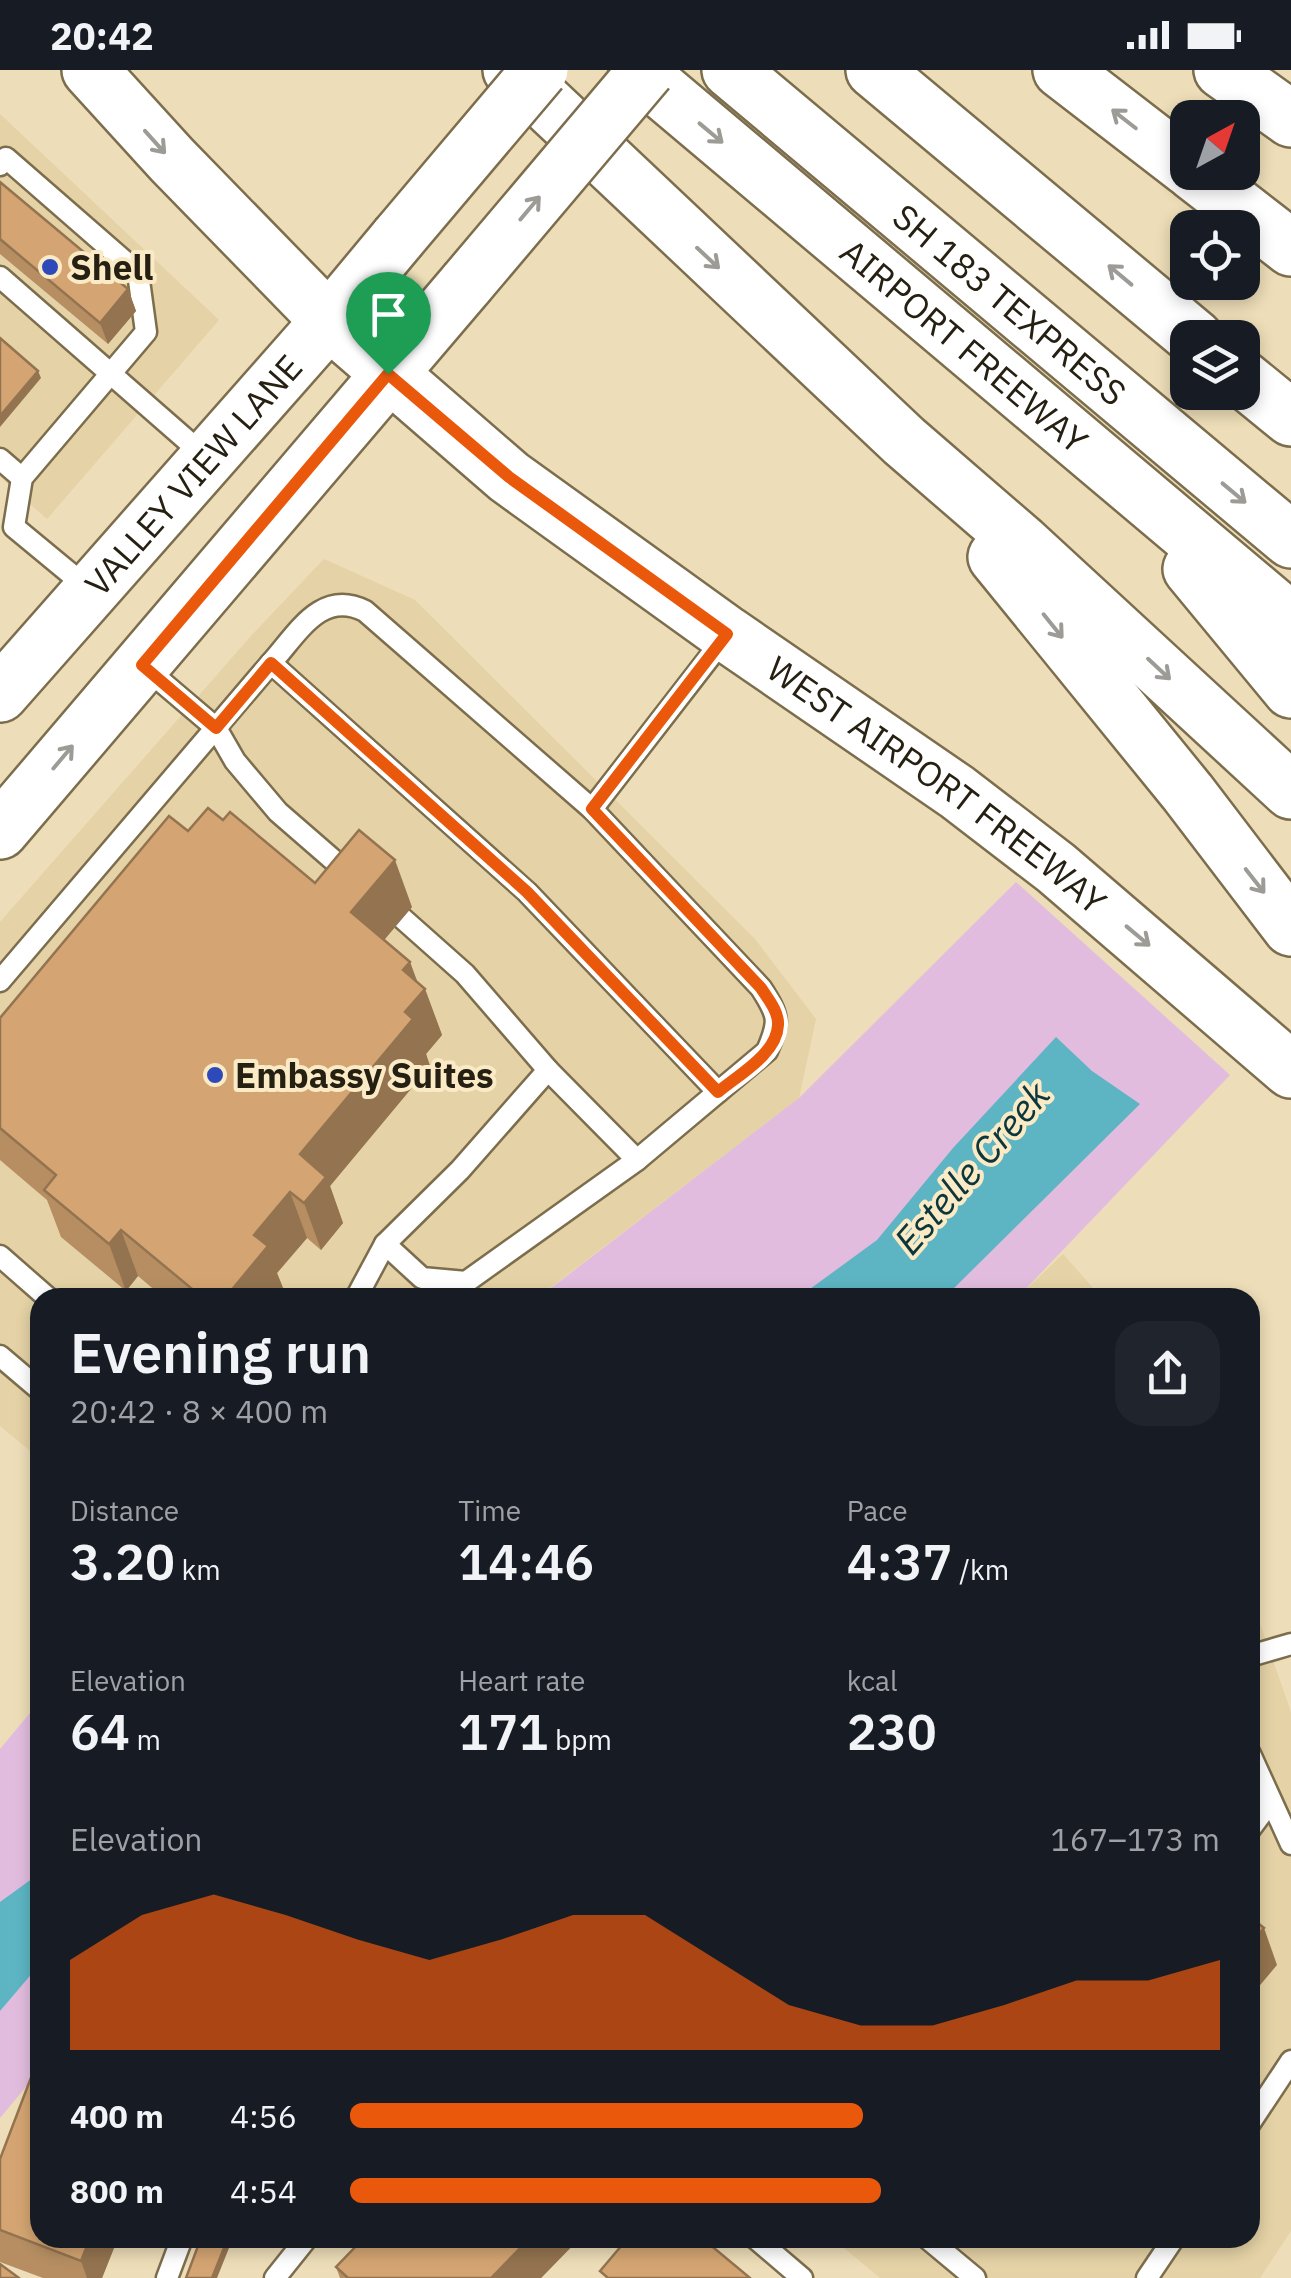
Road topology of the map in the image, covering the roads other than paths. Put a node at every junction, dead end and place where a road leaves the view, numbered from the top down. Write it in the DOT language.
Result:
graph roads {
  1 [pos="90,70"];
  2 [pos="511,70"];
  3 [pos="540,70"];
  4 [pos="637,70"];
  5 [pos="647,70"];
  6 [pos="730,70"];
  7 [pos="783,70"];
  8 [pos="874,70"];
  9 [pos="1061,70"];
  10 [pos="1222,70"];
  11 [pos="1291,119"];
  12 [pos="1170,154"];
  13 [pos="0,165"];
  14 [pos="1216,190"];
  15 [pos="1291,248"];
  16 [pos="1,268"];
  17 [pos="1173,320"];
  18 [pos="330,321"];
  19 [pos="111,374"];
  20 [pos="388,374"];
  21 [pos="1260,393"];
  22 [pos="1291,418"];
  23 [pos="904,441"];
  24 [pos="207,458"];
  25 [pos="0,459"];
  26 [pos="1103,462"];
  27 [pos="22,478"];
  28 [pos="1291,494"];
  29 [pos="7,526"];
  30 [pos="1291,540"];
  31 [pos="91,590"];
  32 [pos="1291,621"];
  33 [pos="727,634"];
  34 [pos="271,663"];
  35 [pos="142,665"];
  36 [pos="1291,690"];
  37 [pos="0,694"];
  38 [pos="216,728"];
  39 [pos="1291,791"];
  40 [pos="592,809"];
  41 [pos="0,831"];
  42 [pos="366,888"];
  43 [pos="402,918"];
  44 [pos="1291,928"];
  45 [pos="0,981"];
  46 [pos="548,1070"];
  47 [pos="1291,1070"];
  48 [pos="718,1092"];
  49 [pos="636,1160"];
  50 [pos="385,1244"];
  51 [pos="0,1256"];
  52 [pos="37,1288"];
  53 [pos="361,1288"];
  54 [pos="0,1356"];
  55 [pos="30,1382"];
  56 [pos="1291,1644"];
  57 [pos="1260,1653"];
  58 [pos="1260,1776"];
  59 [pos="1271,1800"];
  60 [pos="1260,1815"];
  61 [pos="1291,1844"];
  62 [pos="1291,2061"];
  63 [pos="1260,2108"];
  64 [pos="178,2248"];
  65 [pos="299,2248"];
  66 [pos="767,2248"];
  67 [pos="939,2248"];
  68 [pos="1167,2248"];
  69 [pos="167,2278"];
  70 [pos="275,2278"];
  71 [pos="802,2278"];
  72 [pos="975,2278"];
  73 [pos="1147,2278"];
  1 -- 18 [label="main road, WEST AIRPORT FREEWAY, one-way"];
  2 -- 23 [label="main road, one-way"];
  3 -- 18 [label="main road, VALLEY VIEW LANE, bridge"];
  4 -- 26 [label="main road, AIRPORT FREEWAY, one-way"];
  20 -- 5 [label="main road, one-way, bridge"];
  6 -- 30 [label="main road, SH 183 TEXPRESS, one-way"];
  7 -- 28 [label="main road, SH 183 TEXPRESS"];
  17 -- 8 [label="main road, one-way"];
  12 -- 9 [label="main road, one-way"];
  10 -- 11 [label="main road"];
  13 -- 19 [label="lane"];
  14 -- 15 [label="main road"];
  16 -- 19 [label="lane"];
  18 -- 20 [label="main road, WEST AIRPORT FREEWAY"];
  18 -- 24 [label="main road, VALLEY VIEW LANE"];
  19 -- 24 [label="lane"];
  19 -- 27 [label="lane"];
  20 -- 33 [label="main road, WEST AIRPORT FREEWAY"];
  20 -- 35 [label="main road"];
  21 -- 22 [label="main road"];
  23 -- 39 [label="main road, one-way"];
  23 -- 44 [label="main road, one-way"];
  24 -- 31 [label="main road, VALLEY VIEW LANE"];
  25 -- 27 [label="lane"];
  26 -- 32 [label="main road, AIRPORT FREEWAY"];
  26 -- 36 [label="main road"];
  27 -- 29 [label="lane"];
  29 -- 31 [label="lane"];
  31 -- 37 [label="main road, VALLEY VIEW LANE"];
  33 -- 40 [label="lane"];
  33 -- 47 [label="main road, WEST AIRPORT FREEWAY, one-way"];
  34 -- 38 [label="lane"];
  34 -- 40 [label="lane"];
  34 -- 48 [label="lane"];
  35 -- 38 [label="lane"];
  41 -- 35 [label="main road, one-way"];
  38 -- 42 [label="lane"];
  38 -- 45 [label="lane"];
  40 -- 48 [label="lane"];
  43 -- 46 [label="lane"];
  46 -- 49 [label="lane"];
  46 -- 50 [label="lane"];
  48 -- 49 [label="lane"];
  49 -- 50 [label="lane"];
  50 -- 53 [label="lane"];
  51 -- 52 [label="lane"];
  54 -- 55 [label="lane"];
  56 -- 57 [label="lane"];
  58 -- 59 [label="lane"];
  59 -- 60 [label="lane"];
  59 -- 61 [label="lane"];
  62 -- 63 [label="lane"];
  64 -- 69 [label="lane"];
  65 -- 70 [label="lane"];
  66 -- 71 [label="lane"];
  67 -- 72 [label="lane"];
  68 -- 73 [label="lane"];
}
